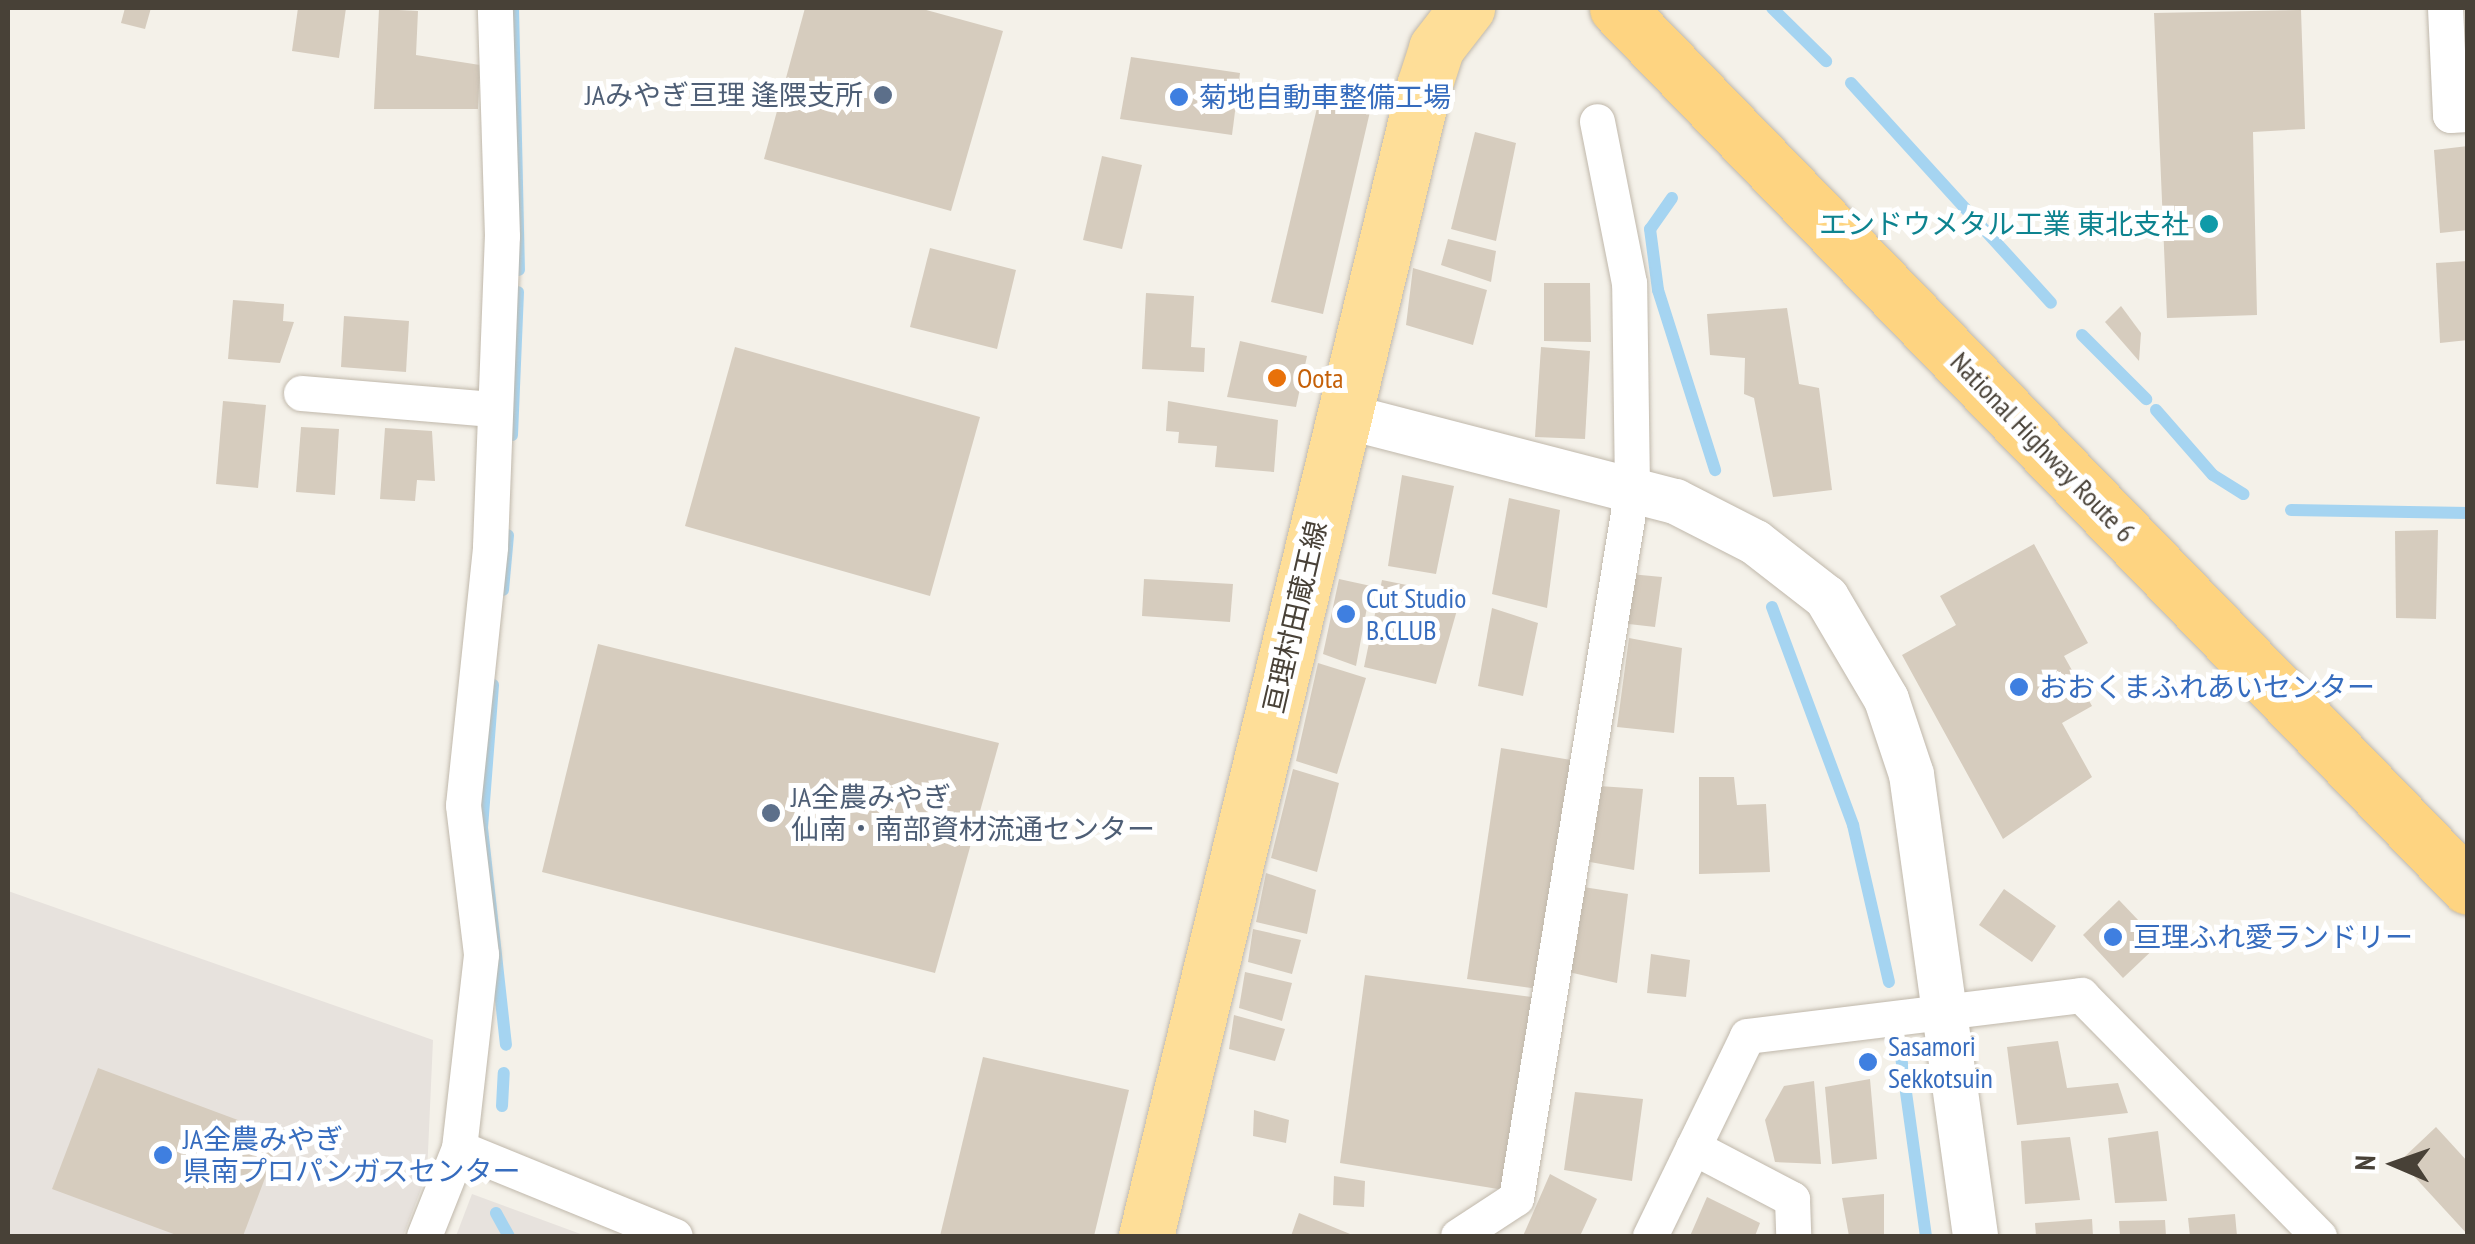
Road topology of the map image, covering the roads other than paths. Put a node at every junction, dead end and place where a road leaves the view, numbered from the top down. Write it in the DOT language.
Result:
graph roads {
  1 [pos="496,8"];
  2 [pos="1617,8"];
  3 [pos="2446,8"];
  4 [pos="1456,11"];
  5 [pos="2468,114"];
  6 [pos="1597,120"];
  7 [pos="301,393"];
  8 [pos="492,409"];
  9 [pos="1342,415"];
  10 [pos="1632,488"];
  11 [pos="2468,887"];
  12 [pos="1944,1012"];
  13 [pos="1693,1147"];
  14 [pos="459,1148"];
  15 [pos="2301,1228"];
  16 [pos="424,1236"];
  17 [pos="674,1236"];
  18 [pos="1146,1236"];
  19 [pos="1458,1236"];
  20 [pos="1650,1236"];
  21 [pos="1794,1236"];
  22 [pos="1975,1236"];
  1 -- 8 [label="street"];
  2 -- 11 [label="highway, National Highway Route 6"];
  3 -- 5 [label="street"];
  4 -- 9 [label="main road, 亘理村田蔵王線"];
  6 -- 10 [label="street"];
  7 -- 8 [label="street"];
  8 -- 14 [label="street"];
  9 -- 10 [label="street"];
  9 -- 18 [label="main road, 亘理村田蔵王線"];
  10 -- 12 [label="street"];
  10 -- 19 [label="street"];
  12 -- 13 [label="street"];
  12 -- 15 [label="street"];
  12 -- 22 [label="street"];
  13 -- 20 [label="street"];
  13 -- 21 [label="street"];
  14 -- 16 [label="street"];
  14 -- 17 [label="street"];
}
